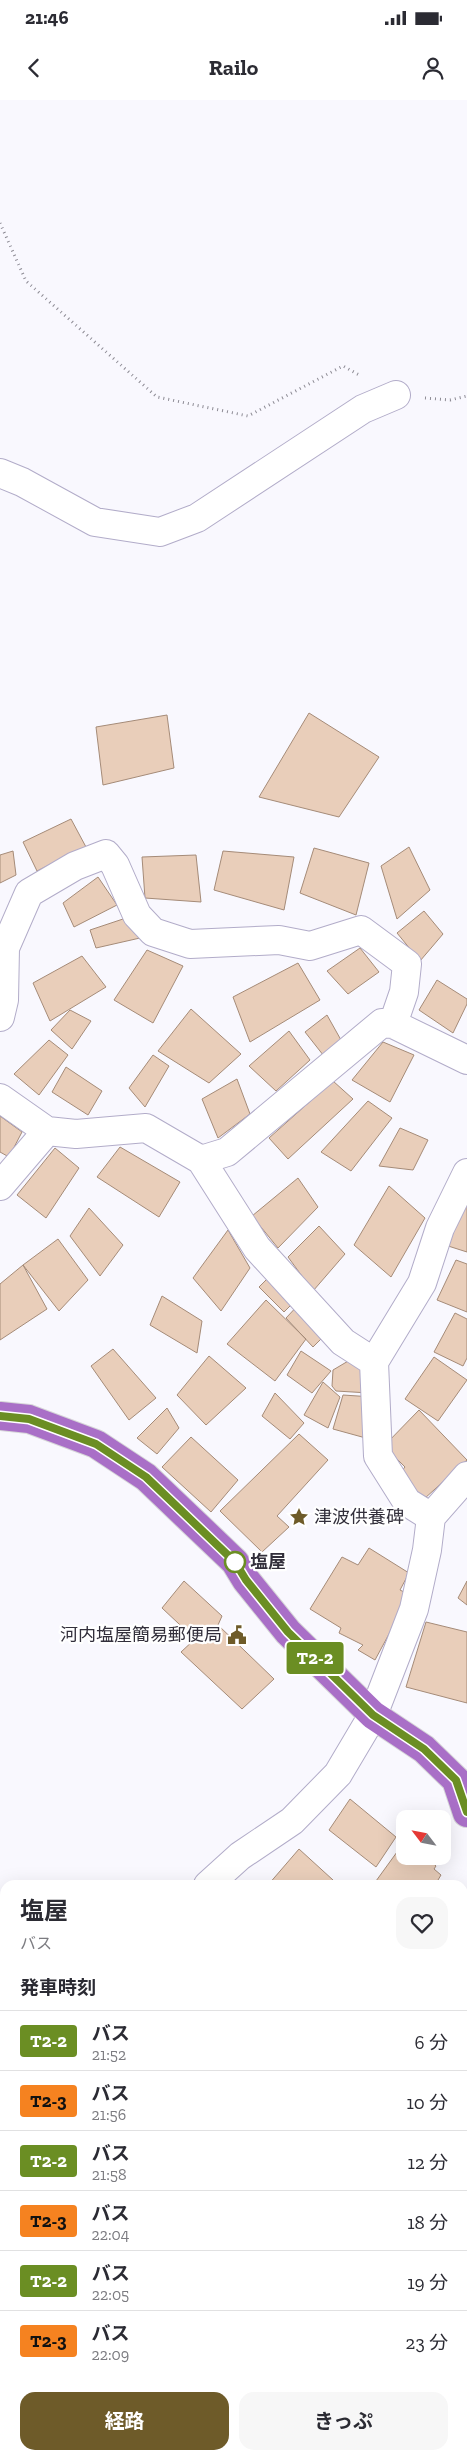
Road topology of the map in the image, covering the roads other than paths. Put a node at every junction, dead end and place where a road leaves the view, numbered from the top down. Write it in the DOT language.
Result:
graph roads {
  1 [pos="396,395"];
  2 [pos="0,473"];
  3 [pos="0,1017"];
  4 [pos="393,1024"];
  5 [pos="467,1060"];
  6 [pos="0,1098"];
  7 [pos="47,1131"];
  8 [pos="202,1160"];
  9 [pos="467,1172"];
  10 [pos="0,1186"];
  11 [pos="374,1362"];
  12 [pos="0,1416"];
  13 [pos="467,1476"];
  14 [pos="431,1517"];
  15 [pos="373,1715"];
  16 [pos="467,1812"];
  17 [pos="214,1880"];
  1 -- 2 [label="street"];
  3 -- 4 [label="street"];
  4 -- 5 [label="street"];
  4 -- 8 [label="street"];
  6 -- 7 [label="street"];
  7 -- 8 [label="street"];
  7 -- 10 [label="street"];
  8 -- 11 [label="street"];
  9 -- 11 [label="street"];
  11 -- 14 [label="street"];
  12 -- 15 [label="highway"];
  13 -- 14 [label="street"];
  14 -- 15 [label="street"];
  15 -- 16 [label="highway"];
  15 -- 17 [label="street"];
}
